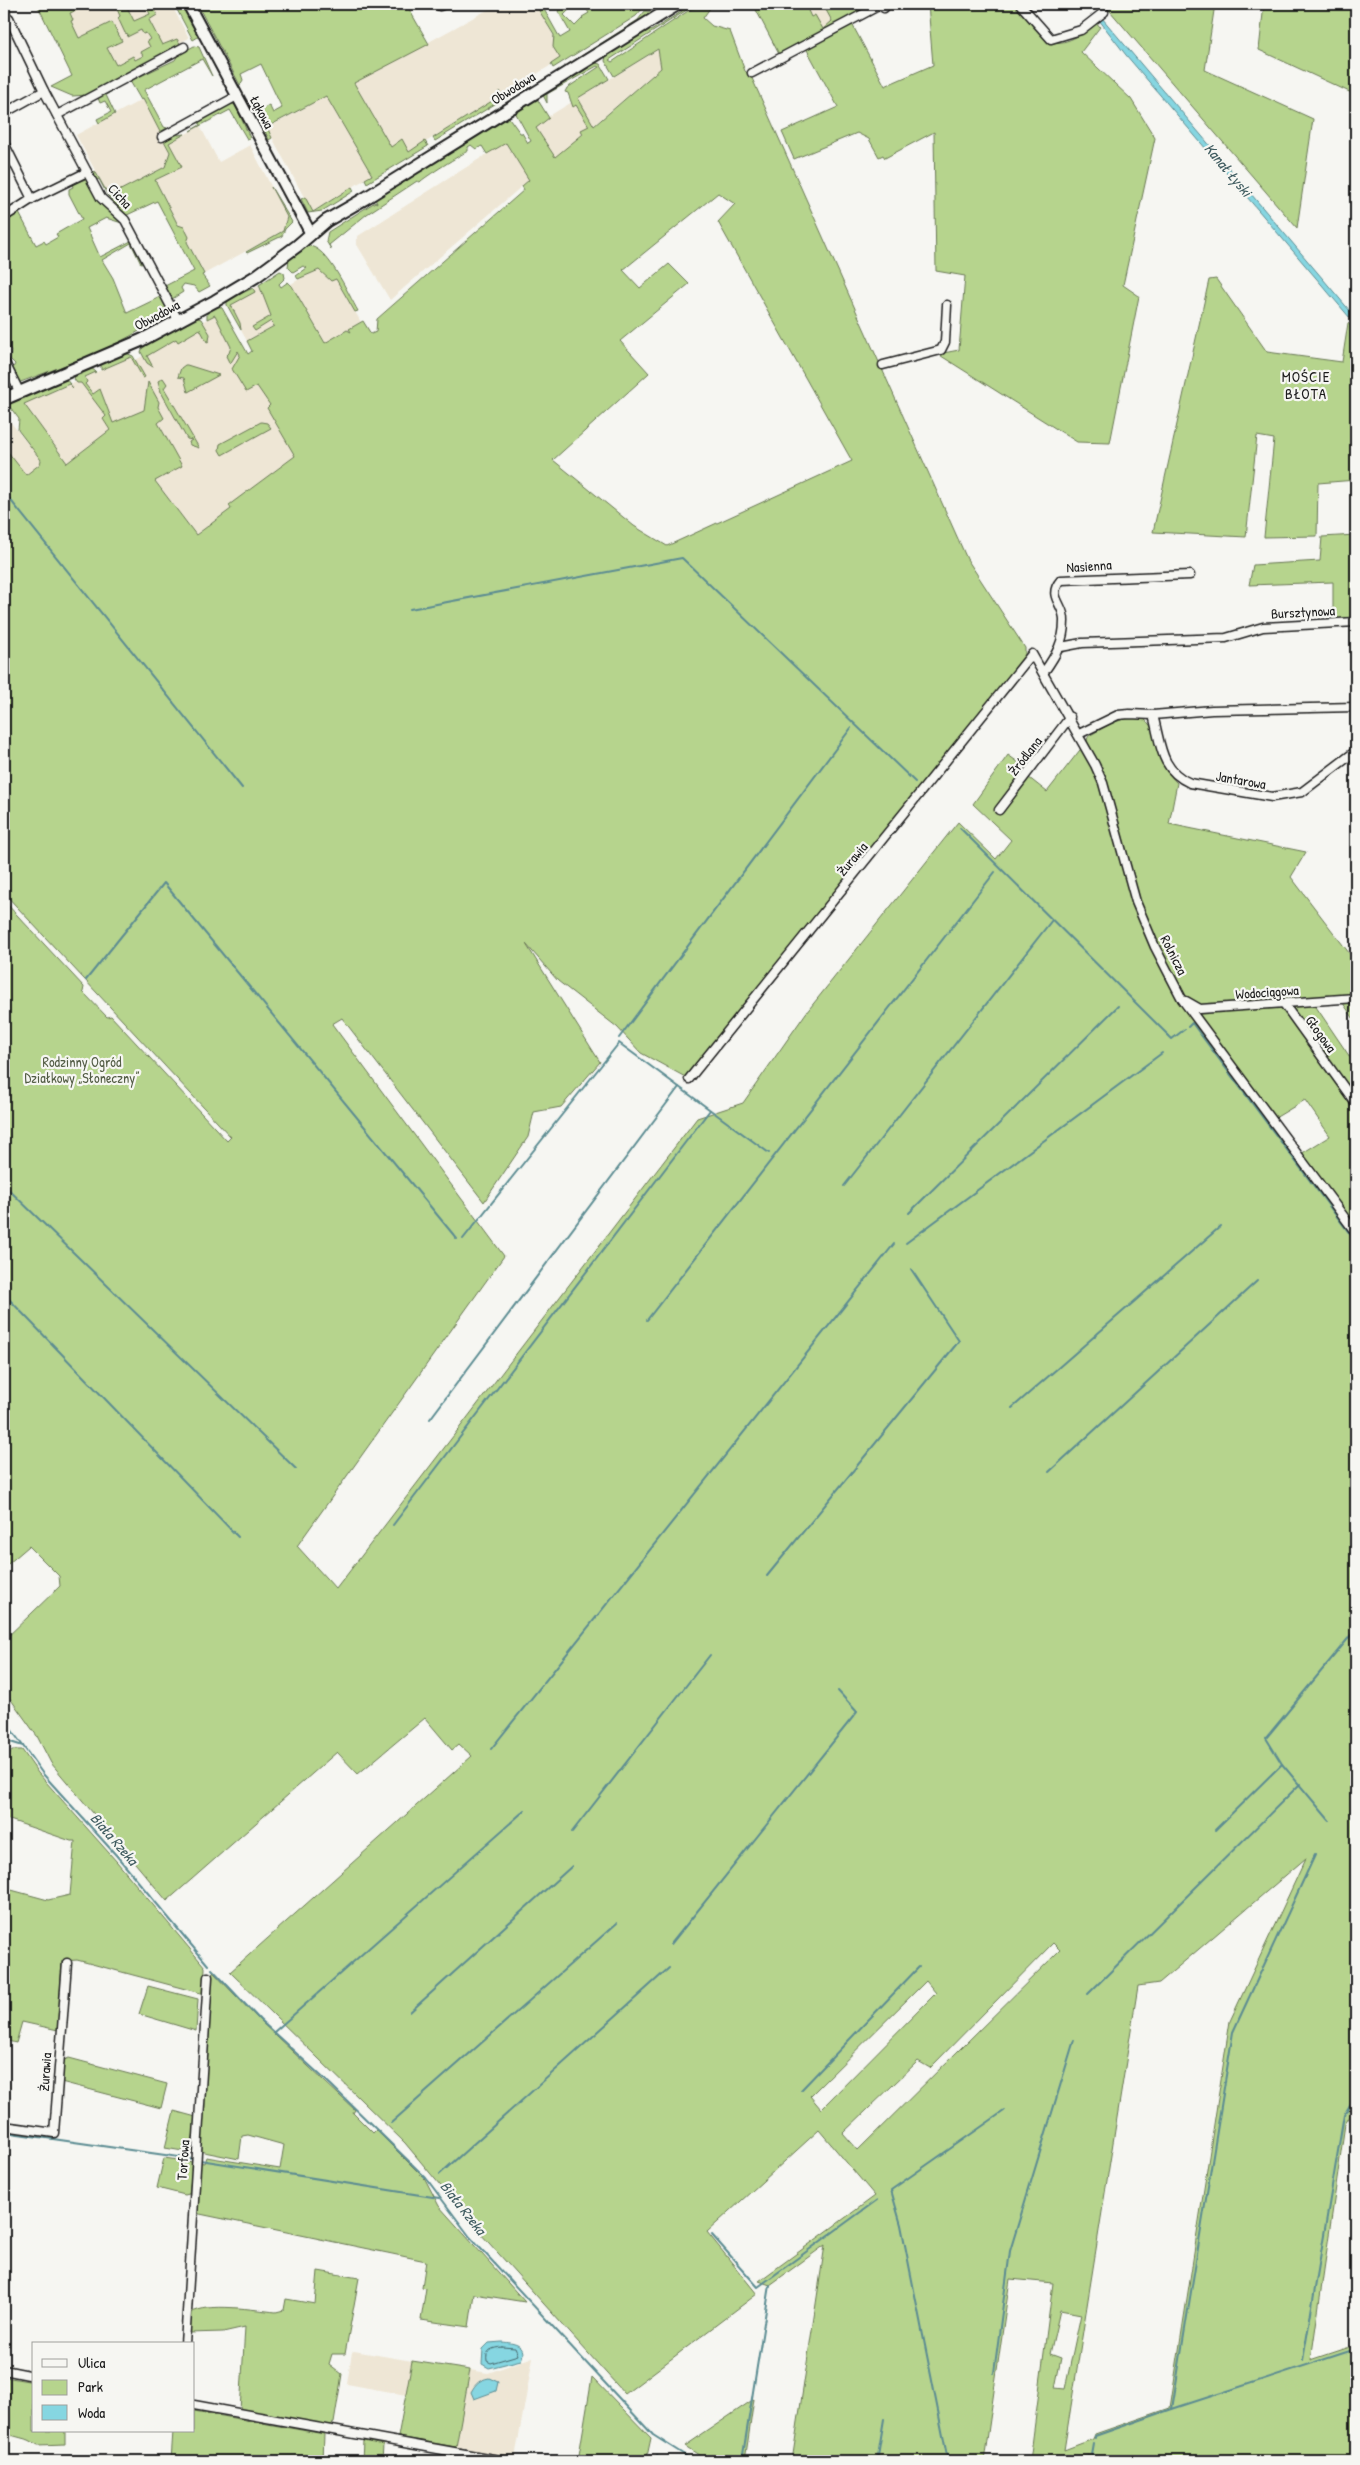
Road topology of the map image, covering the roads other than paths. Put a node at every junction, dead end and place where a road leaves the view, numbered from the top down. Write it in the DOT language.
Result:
graph roads {
  1 [pos="188,4"];
  2 [pos="439,4"];
  3 [pos="445,4"];
  4 [pos="678,4"];
  5 [pos="1020,4"];
  6 [pos="883,5"];
  7 [pos="1104,12"];
  8 [pos="4,14"];
  9 [pos="184,47"];
  10 [pos="752,73"];
  11 [pos="44,91"];
  12 [pos="237,96"];
  13 [pos="4,113"];
  14 [pos="57,116"];
  15 [pos="162,136"];
  16 [pos="4,143"];
  17 [pos="87,172"];
  18 [pos="32,199"];
  19 [pos="4,217"];
  20 [pos="311,234"];
  21 [pos="946,306"];
  22 [pos="178,320"];
  23 [pos="4,361"];
  24 [pos="883,365"];
  25 [pos="20,392"];
  26 [pos="4,399"];
  27 [pos="1190,575"];
  28 [pos="1356,622"];
  29 [pos="1061,647"];
  30 [pos="1032,654"];
  31 [pos="1044,672"];
  32 [pos="1356,707"];
  33 [pos="1153,716"];
  34 [pos="1070,717"];
  35 [pos="1079,734"];
  36 [pos="1356,750"];
  37 [pos="999,810"];
  38 [pos="1356,998"];
  39 [pos="1182,999"];
  40 [pos="1284,1004"];
  41 [pos="689,1079"];
  42 [pos="1356,1104"];
  43 [pos="1356,1233"];
  44 [pos="67,1963"];
  45 [pos="208,1978"];
  46 [pos="4,2126"];
  47 [pos="185,2342"];
  48 [pos="4,2370"];
  49 [pos="32,2376"];
  50 [pos="195,2405"];
  51 [pos="504,2461"];
  1 -- 12 [label="street, Łąkowa"];
  2 -- 3 [label="street"];
  4 -- 20 [label="main road, Obwodowa"];
  5 -- 7 [label="street"];
  6 -- 10 [label="street"];
  8 -- 11 [label="street, Cicha"];
  9 -- 14 [label="street"];
  11 -- 13 [label="street"];
  11 -- 14 [label="street, Cicha"];
  12 -- 15 [label="street"];
  12 -- 20 [label="street, Łąkowa"];
  14 -- 17 [label="street, Cicha"];
  16 -- 18 [label="street"];
  17 -- 18 [label="street"];
  17 -- 22 [label="street, Cicha"];
  18 -- 19 [label="street"];
  20 -- 22 [label="main road, Obwodowa"];
  21 -- 24 [label="street"];
  22 -- 25 [label="main road, Obwodowa"];
  23 -- 25 [label="street"];
  25 -- 26 [label="main road, Obwodowa"];
  27 -- 29 [label="street, Nasienna"];
  28 -- 29 [label="street, Bursztynowa"];
  29 -- 31 [label="street, Nasienna"];
  30 -- 31 [label="street, Rolnicza"];
  30 -- 41 [label="street, Żurawia"];
  31 -- 34 [label="street, Rolnicza"];
  32 -- 33 [label="street"];
  33 -- 35 [label="street"];
  33 -- 36 [label="street, Jantarowa"];
  34 -- 35 [label="street, Rolnicza"];
  34 -- 37 [label="street, Źródlana"];
  35 -- 39 [label="street, Rolnicza"];
  38 -- 40 [label="street, Wodociągowa"];
  39 -- 40 [label="street, Wodociągowa"];
  39 -- 43 [label="street, Rolnicza"];
  40 -- 42 [label="street, Głogowa"];
  44 -- 46 [label="street, Żurawia"];
  45 -- 47 [label="street, Torfowa"];
  48 -- 49 [label="street"];
  50 -- 51 [label="street"];
}
